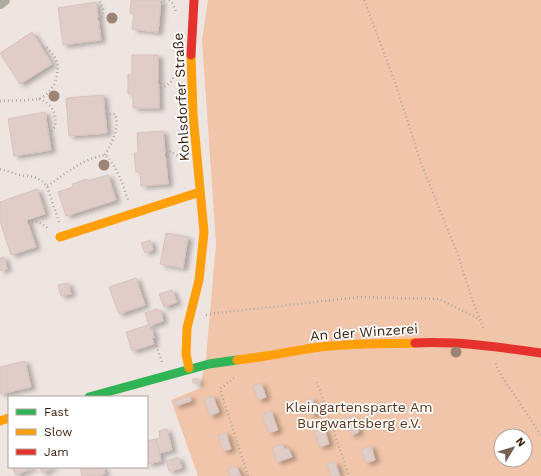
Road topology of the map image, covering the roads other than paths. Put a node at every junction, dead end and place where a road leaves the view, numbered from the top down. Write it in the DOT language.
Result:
graph roads {
  1 [pos="4,0"];
  2 [pos="194,0"];
  3 [pos="0,3"];
  4 [pos="200,192"];
  5 [pos="62,237"];
  6 [pos="541,353"];
  7 [pos="189,368"];
  8 [pos="92,396"];
  1 -- 3 [label="street"];
  2 -- 4 [label="street, Kohlsdorfer Straße"];
  4 -- 5 [label="street"];
  4 -- 7 [label="street, Kohlsdorfer Straße"];
  6 -- 7 [label="street, An der Winzerei"];
  7 -- 8 [label="street"];
}
